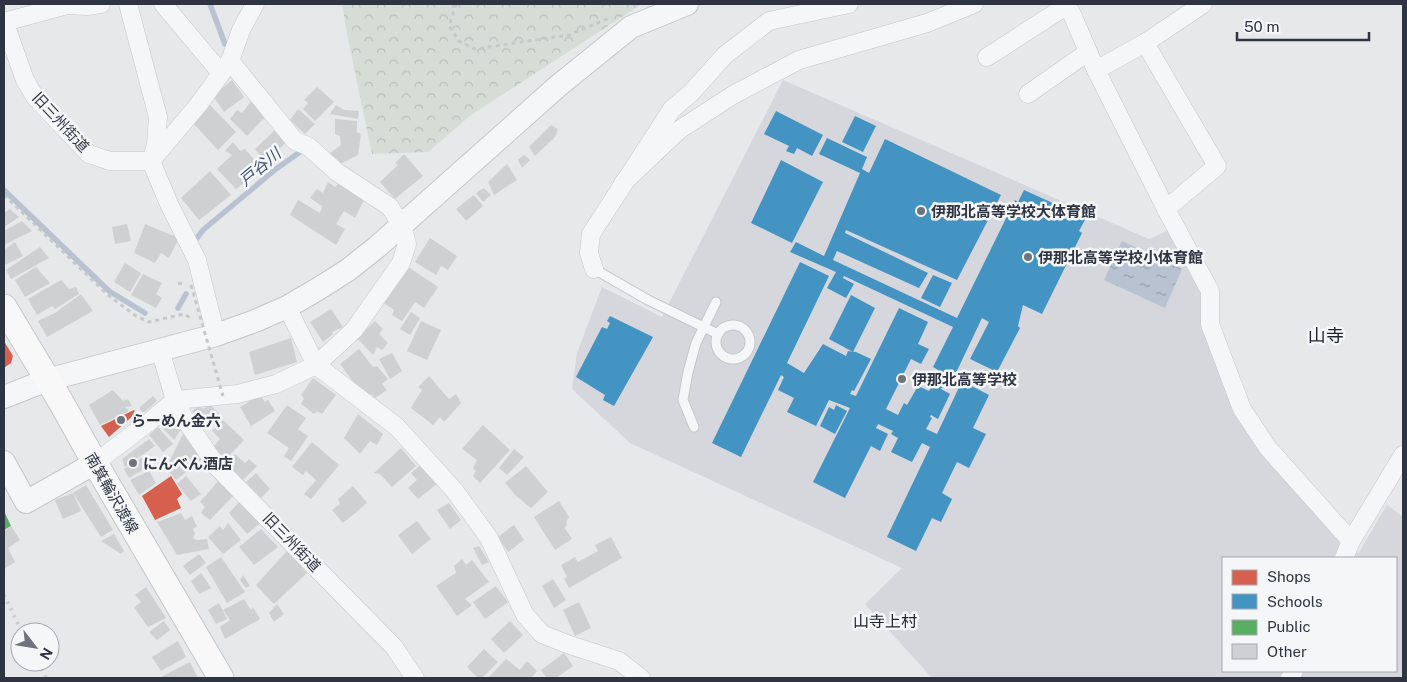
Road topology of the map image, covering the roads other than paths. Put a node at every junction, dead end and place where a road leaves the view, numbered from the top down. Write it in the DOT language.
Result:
graph roads {
  1 [pos="101,4"];
  2 [pos="128,4"];
  3 [pos="164,4"];
  4 [pos="256,4"];
  5 [pos="688,4"];
  6 [pos="849,4"];
  7 [pos="974,4"];
  8 [pos="1203,4"];
  9 [pos="1063,6"];
  10 [pos="4,21"];
  11 [pos="1145,43"];
  12 [pos="1088,52"];
  13 [pos="987,57"];
  14 [pos="225,67"];
  15 [pos="1096,70"];
  16 [pos="1028,94"];
  17 [pos="151,161"];
  18 [pos="623,183"];
  19 [pos="1166,209"];
  20 [pos="402,226"];
  21 [pos="594,269"];
  22 [pos="716,302"];
  23 [pos="4,307"];
  24 [pos="287,307"];
  25 [pos="703,326"];
  26 [pos="718,334"];
  27 [pos="216,335"];
  28 [pos="160,350"];
  29 [pos="316,365"];
  30 [pos="47,380"];
  31 [pos="4,397"];
  32 [pos="175,400"];
  33 [pos="694,427"];
  34 [pos="1403,455"];
  35 [pos="4,462"];
  36 [pos="95,463"];
  37 [pos="1351,541"];
  38 [pos="1344,557"];
  39 [pos="221,678"];
  40 [pos="415,678"];
  41 [pos="641,678"];
  1 -- 10 [label="street"];
  2 -- 17 [label="street"];
  3 -- 14 [label="street"];
  4 -- 14 [label="street"];
  5 -- 20 [label="street"];
  6 -- 18 [label="street"];
  7 -- 18 [label="street"];
  8 -- 11 [label="street"];
  9 -- 12 [label="street"];
  9 -- 13 [label="street"];
  10 -- 17 [label="street, 旧三州街道"];
  11 -- 15 [label="street"];
  11 -- 19 [label="street"];
  12 -- 15 [label="street"];
  12 -- 16 [label="street"];
  14 -- 17 [label="street"];
  14 -- 20 [label="street"];
  15 -- 19 [label="street"];
  17 -- 27 [label="street"];
  18 -- 21 [label="street"];
  19 -- 37 [label="street"];
  20 -- 24 [label="street"];
  20 -- 29 [label="street"];
  21 -- 25 [label="lane"];
  22 -- 25 [label="lane"];
  23 -- 30 [label="main road, 南箕輪沢渡線"];
  24 -- 27 [label="street"];
  24 -- 29 [label="street"];
  25 -- 26 [label="lane"];
  25 -- 33 [label="lane"];
  27 -- 28 [label="street"];
  28 -- 30 [label="street"];
  28 -- 32 [label="street, 旧三州街道"];
  29 -- 32 [label="street"];
  29 -- 41 [label="street"];
  30 -- 31 [label="street"];
  30 -- 36 [label="main road, 南箕輪沢渡線"];
  32 -- 36 [label="street"];
  32 -- 40 [label="street, 旧三州街道"];
  34 -- 37 [label="street"];
  35 -- 36 [label="street"];
  36 -- 39 [label="main road, 南箕輪沢渡線"];
  37 -- 38 [label="street"];
}
